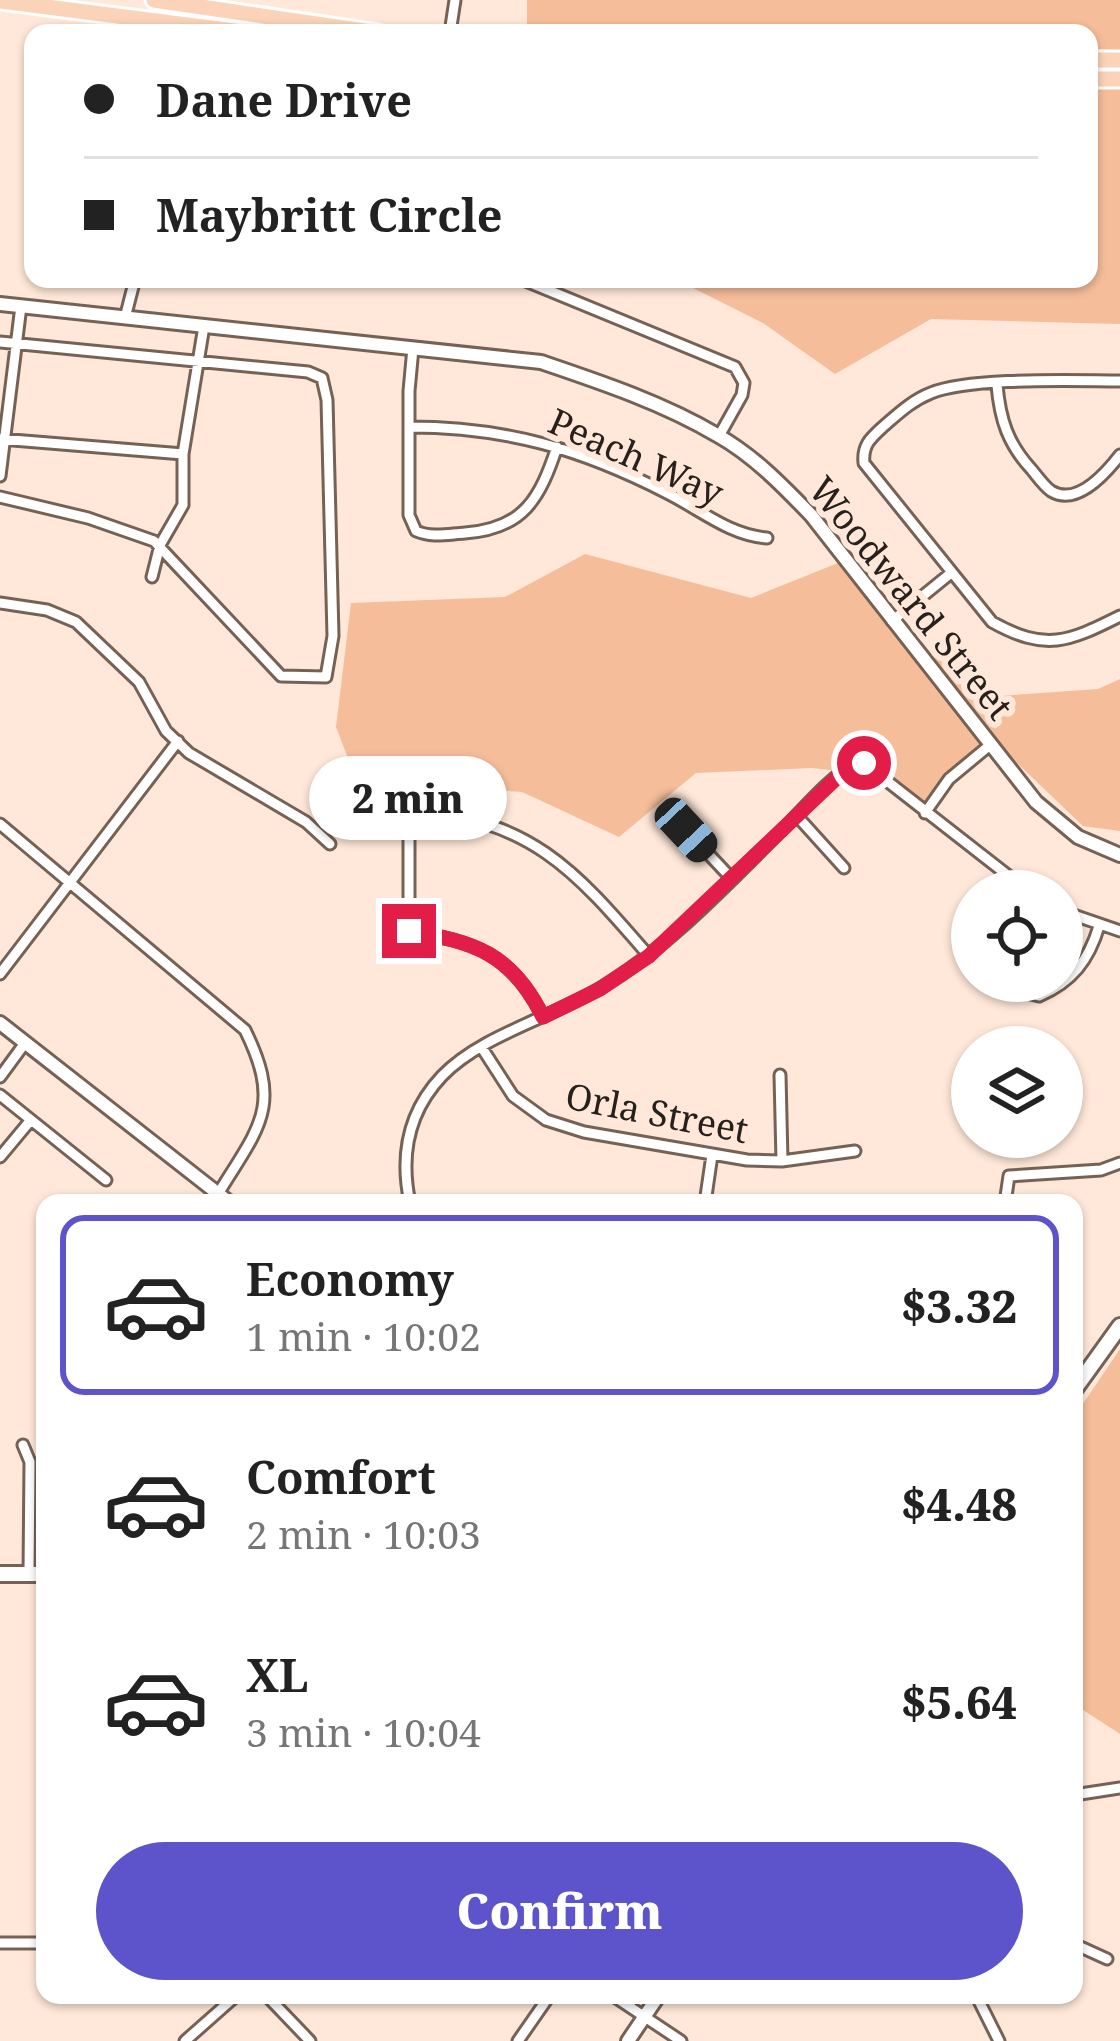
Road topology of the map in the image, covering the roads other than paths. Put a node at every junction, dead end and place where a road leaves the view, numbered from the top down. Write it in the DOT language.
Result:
graph roads {
  1 [pos="154,0"];
  2 [pos="0,1"];
  3 [pos="164,1"];
  4 [pos="180,24"];
  5 [pos="318,24"];
  6 [pos="132,288"];
  7 [pos="542,288"];
  8 [pos="0,304"];
  9 [pos="21,306"];
  10 [pos="124,318"];
  11 [pos="204,326"];
  12 [pos="0,342"];
  13 [pos="15,344"];
  14 [pos="413,347"];
  15 [pos="198,360"];
  16 [pos="1120,381"];
  17 [pos="997,385"];
  18 [pos="409,427"];
  19 [pos="719,436"];
  20 [pos="3,440"];
  21 [pos="557,446"];
  22 [pos="183,454"];
  23 [pos="1120,455"];
  24 [pos="0,476"];
  25 [pos="0,497"];
  26 [pos="767,538"];
  27 [pos="160,545"];
  28 [pos="951,574"];
  29 [pos="152,577"];
  30 [pos="0,603"];
  31 [pos="1120,616"];
  32 [pos="892,621"];
  33 [pos="178,741"];
  34 [pos="990,745"];
  35 [pos="925,813"];
  36 [pos="796,816"];
  37 [pos="0,824"];
  38 [pos="686,830"];
  39 [pos="330,844"];
  40 [pos="1120,855"];
  41 [pos="844,868"];
  42 [pos="1000,870"];
  43 [pos="732,879"];
  44 [pos="69,884"];
  45 [pos="1083,919"];
  46 [pos="1099,926"];
  47 [pos="1120,931"];
  48 [pos="649,956"];
  49 [pos="1083,960"];
  50 [pos="0,974"];
  51 [pos="543,1017"];
  52 [pos="0,1023"];
  53 [pos="25,1043"];
  54 [pos="482,1048"];
  55 [pos="780,1076"];
  56 [pos="0,1077"];
  57 [pos="0,1095"];
  58 [pos="30,1121"];
  59 [pos="855,1151"];
  60 [pos="712,1155"];
  61 [pos="0,1157"];
  62 [pos="782,1161"];
  63 [pos="1120,1163"];
  64 [pos="106,1180"];
  65 [pos="219,1194"];
  66 [pos="226,1194"];
  67 [pos="409,1194"];
  68 [pos="706,1194"];
  69 [pos="1006,1194"];
  70 [pos="1120,1326"];
  71 [pos="1083,1377"];
  72 [pos="23,1445"];
  73 [pos="36,1558"];
  74 [pos="0,1574"];
  75 [pos="36,1574"];
  76 [pos="1120,1788"];
  77 [pos="1083,1794"];
  78 [pos="0,1943"];
  79 [pos="36,1943"];
  80 [pos="1083,1948"];
  81 [pos="1108,1959"];
  82 [pos="227,2004"];
  83 [pos="275,2004"];
  84 [pos="544,2004"];
  85 [pos="626,2004"];
  86 [pos="653,2004"];
  87 [pos="980,2004"];
  88 [pos="645,2016"];
  89 [pos="185,2041"];
  90 [pos="310,2041"];
  91 [pos="518,2041"];
  92 [pos="628,2041"];
  93 [pos="681,2041"];
  94 [pos="999,2041"];
  1 -- 3 [label="main road"];
  2 -- 4 [label="main road"];
  3 -- 5 [label="main road"];
  6 -- 10 [label="street"];
  7 -- 19 [label="street"];
  8 -- 9 [label="street, Woodward Street"];
  9 -- 10 [label="street, Woodward Street"];
  9 -- 13 [label="street"];
  10 -- 11 [label="street, Woodward Street"];
  11 -- 14 [label="street, Woodward Street"];
  11 -- 15 [label="street"];
  12 -- 13 [label="street"];
  13 -- 15 [label="street"];
  13 -- 20 [label="street"];
  14 -- 18 [label="street"];
  14 -- 19 [label="street, Woodward Street"];
  15 -- 22 [label="street"];
  15 -- 27 [label="street"];
  16 -- 17 [label="street"];
  17 -- 23 [label="street"];
  17 -- 28 [label="street"];
  18 -- 21 [label="street, Peach Way"];
  18 -- 21 [label="street"];
  19 -- 32 [label="street, Woodward Street"];
  20 -- 22 [label="street"];
  20 -- 24 [label="street"];
  21 -- 26 [label="street, Peach Way"];
  22 -- 27 [label="street"];
  25 -- 27 [label="street"];
  27 -- 29 [label="street"];
  28 -- 31 [label="street"];
  28 -- 32 [label="street"];
  30 -- 33 [label="street"];
  32 -- 34 [label="street, Woodward Street"];
  33 -- 39 [label="street"];
  33 -- 44 [label="street"];
  34 -- 35 [label="street"];
  34 -- 40 [label="street, Woodward Street"];
  35 -- 36 [label="street"];
  35 -- 42 [label="street"];
  36 -- 41 [label="street"];
  36 -- 43 [label="street"];
  37 -- 44 [label="street"];
  38 -- 43 [label="street"];
  43 -- 48 [label="street"];
  44 -- 50 [label="street"];
  44 -- 66 [label="street"];
  45 -- 46 [label="street"];
  46 -- 47 [label="street"];
  46 -- 49 [label="street"];
  48 -- 51 [label="street"];
  48 -- 51 [label="street"];
  51 -- 54 [label="street"];
  52 -- 53 [label="street"];
  53 -- 56 [label="street"];
  53 -- 65 [label="street"];
  54 -- 60 [label="street, Orla Street"];
  54 -- 67 [label="street"];
  55 -- 62 [label="street"];
  57 -- 58 [label="street"];
  58 -- 61 [label="street"];
  58 -- 64 [label="street"];
  59 -- 62 [label="street, Orla Street"];
  60 -- 62 [label="street, Orla Street"];
  60 -- 68 [label="street"];
  63 -- 69 [label="street"];
  70 -- 71 [label="main road"];
  72 -- 73 [label="street"];
  74 -- 75 [label="main road"];
  76 -- 77 [label="street"];
  78 -- 79 [label="street"];
  80 -- 81 [label="street"];
  82 -- 89 [label="street"];
  83 -- 90 [label="street"];
  84 -- 91 [label="street"];
  85 -- 88 [label="street"];
  86 -- 88 [label="street"];
  87 -- 94 [label="street"];
  88 -- 92 [label="street"];
  88 -- 93 [label="street"];
}
